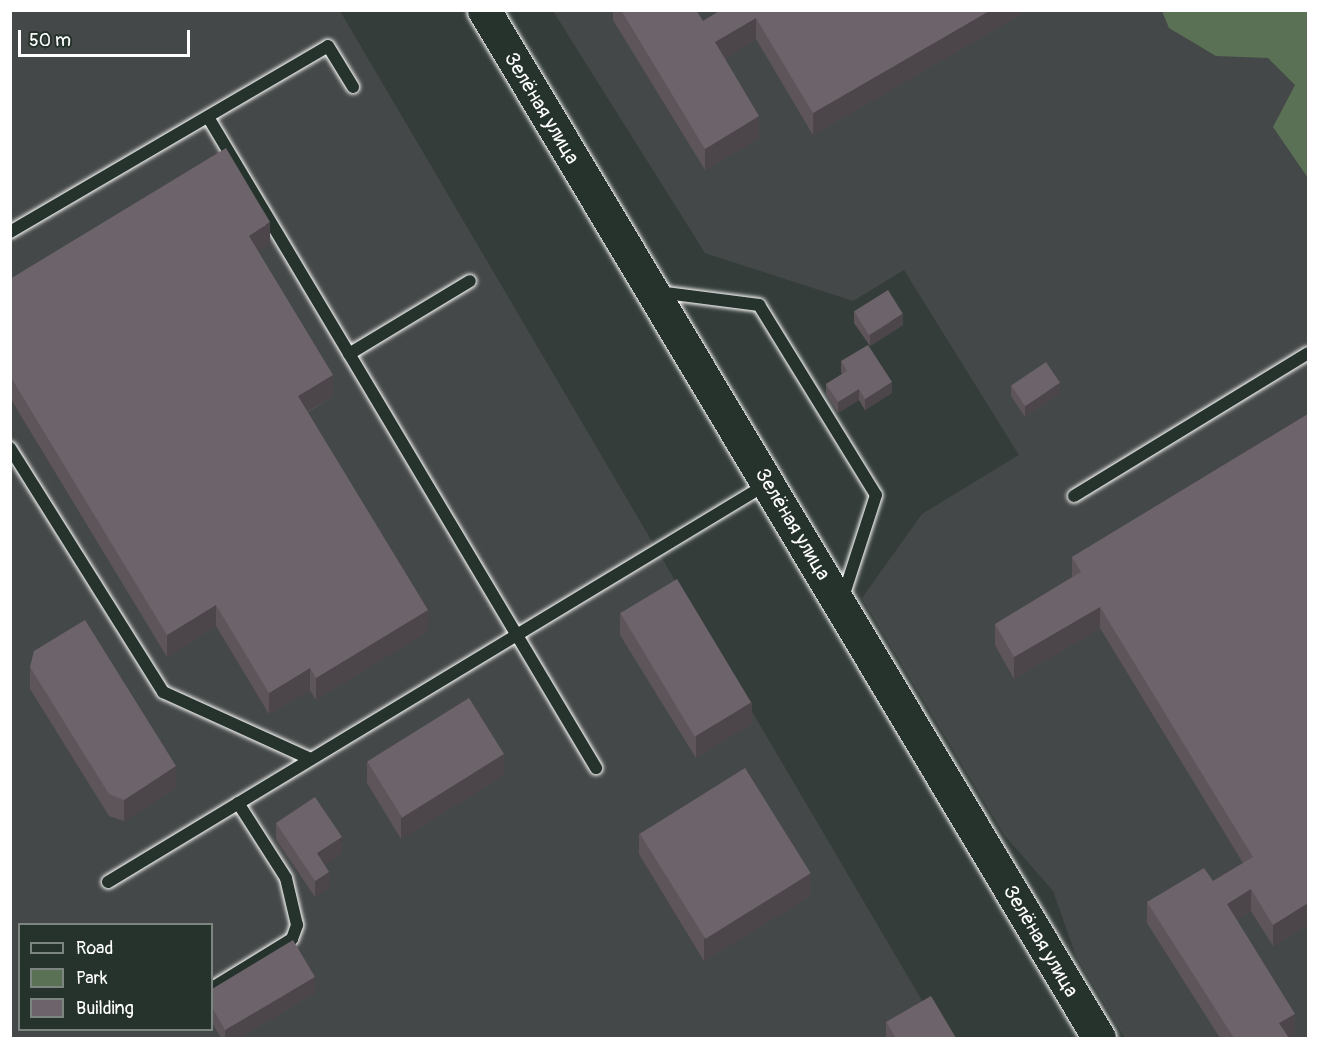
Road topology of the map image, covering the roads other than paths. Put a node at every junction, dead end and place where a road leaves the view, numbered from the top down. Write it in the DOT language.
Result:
graph roads {
  1 [pos="484,10"];
  2 [pos="353,87"];
  3 [pos="208,117"];
  4 [pos="10,232"];
  5 [pos="470,281"];
  6 [pos="655,292"];
  7 [pos="1308,353"];
  8 [pos="349,354"];
  9 [pos="10,448"];
  10 [pos="769,483"];
  11 [pos="1074,496"];
  12 [pos="841,604"];
  13 [pos="517,636"];
  14 [pos="311,759"];
  15 [pos="596,768"];
  16 [pos="238,803"];
  17 [pos="108,882"];
  18 [pos="213,987"];
  19 [pos="1099,1038"];
  1 -- 6 [label="street, Зелёная улица"];
  2 -- 3 [label="lane"];
  3 -- 4 [label="lane"];
  3 -- 8 [label="lane"];
  5 -- 8 [label="lane"];
  6 -- 10 [label="street, Зелёная улица"];
  6 -- 12 [label="lane"];
  7 -- 11 [label="lane"];
  8 -- 13 [label="lane"];
  9 -- 14 [label="lane"];
  10 -- 12 [label="street, Зелёная улица"];
  10 -- 13 [label="lane"];
  12 -- 19 [label="street, Зелёная улица"];
  13 -- 14 [label="lane"];
  13 -- 15 [label="lane"];
  14 -- 16 [label="lane"];
  16 -- 17 [label="lane"];
  16 -- 18 [label="lane"];
}
